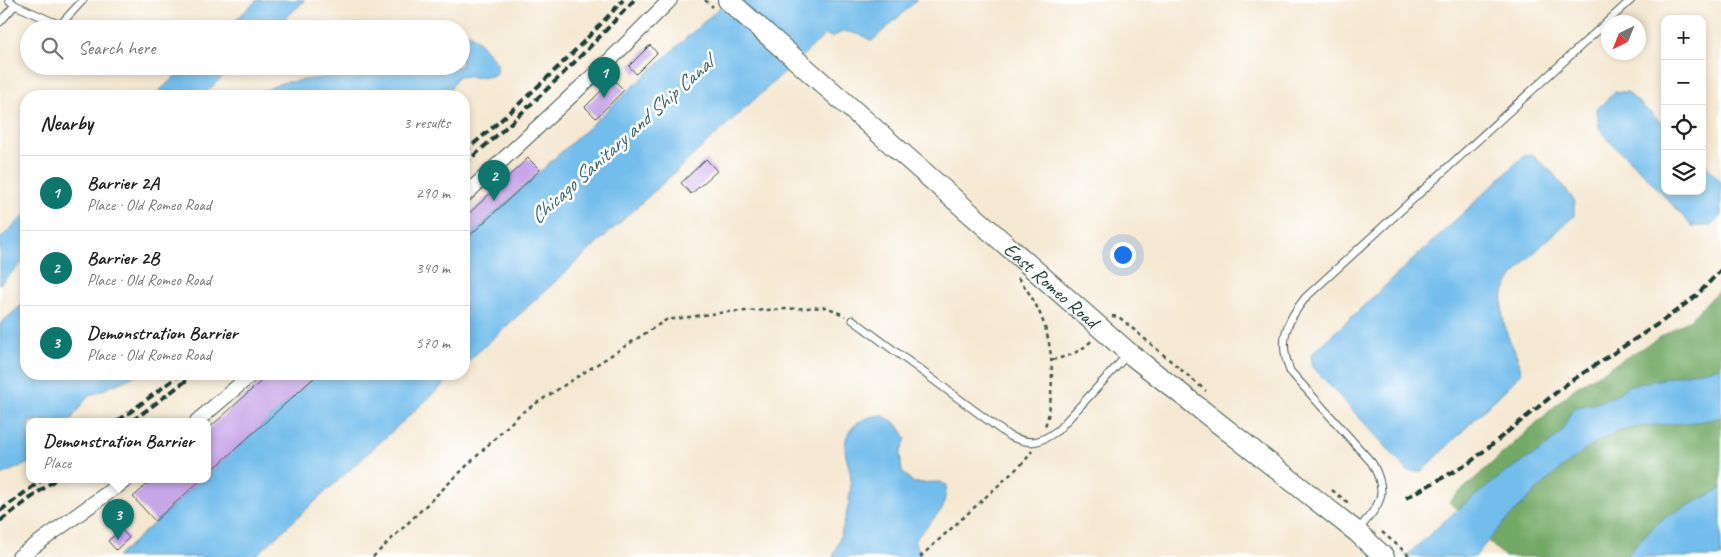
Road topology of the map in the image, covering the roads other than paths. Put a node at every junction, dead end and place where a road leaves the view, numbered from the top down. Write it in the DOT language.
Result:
graph roads {
  1 [pos="83,0"];
  2 [pos="670,0"];
  3 [pos="728,0"];
  4 [pos="1630,0"];
  5 [pos="12,3"];
  6 [pos="49,20"];
  7 [pos="65,20"];
  8 [pos="0,22"];
  9 [pos="470,190"];
  10 [pos="853,320"];
  11 [pos="1129,353"];
  12 [pos="245,380"];
  13 [pos="201,418"];
  14 [pos="122,483"];
  15 [pos="1362,526"];
  16 [pos="1387,551"];
  17 [pos="20,557"];
  1 -- 7 [label="lane"];
  2 -- 9 [label="street"];
  3 -- 11 [label="main road, East Romeo Road"];
  4 -- 15 [label="lane"];
  5 -- 6 [label="lane"];
  5 -- 8 [label="lane"];
  10 -- 11 [label="lane"];
  11 -- 15 [label="main road, East Romeo Road"];
  12 -- 13 [label="street"];
  14 -- 17 [label="street"];
  15 -- 16 [label="main road, East Romeo Road"];
}
